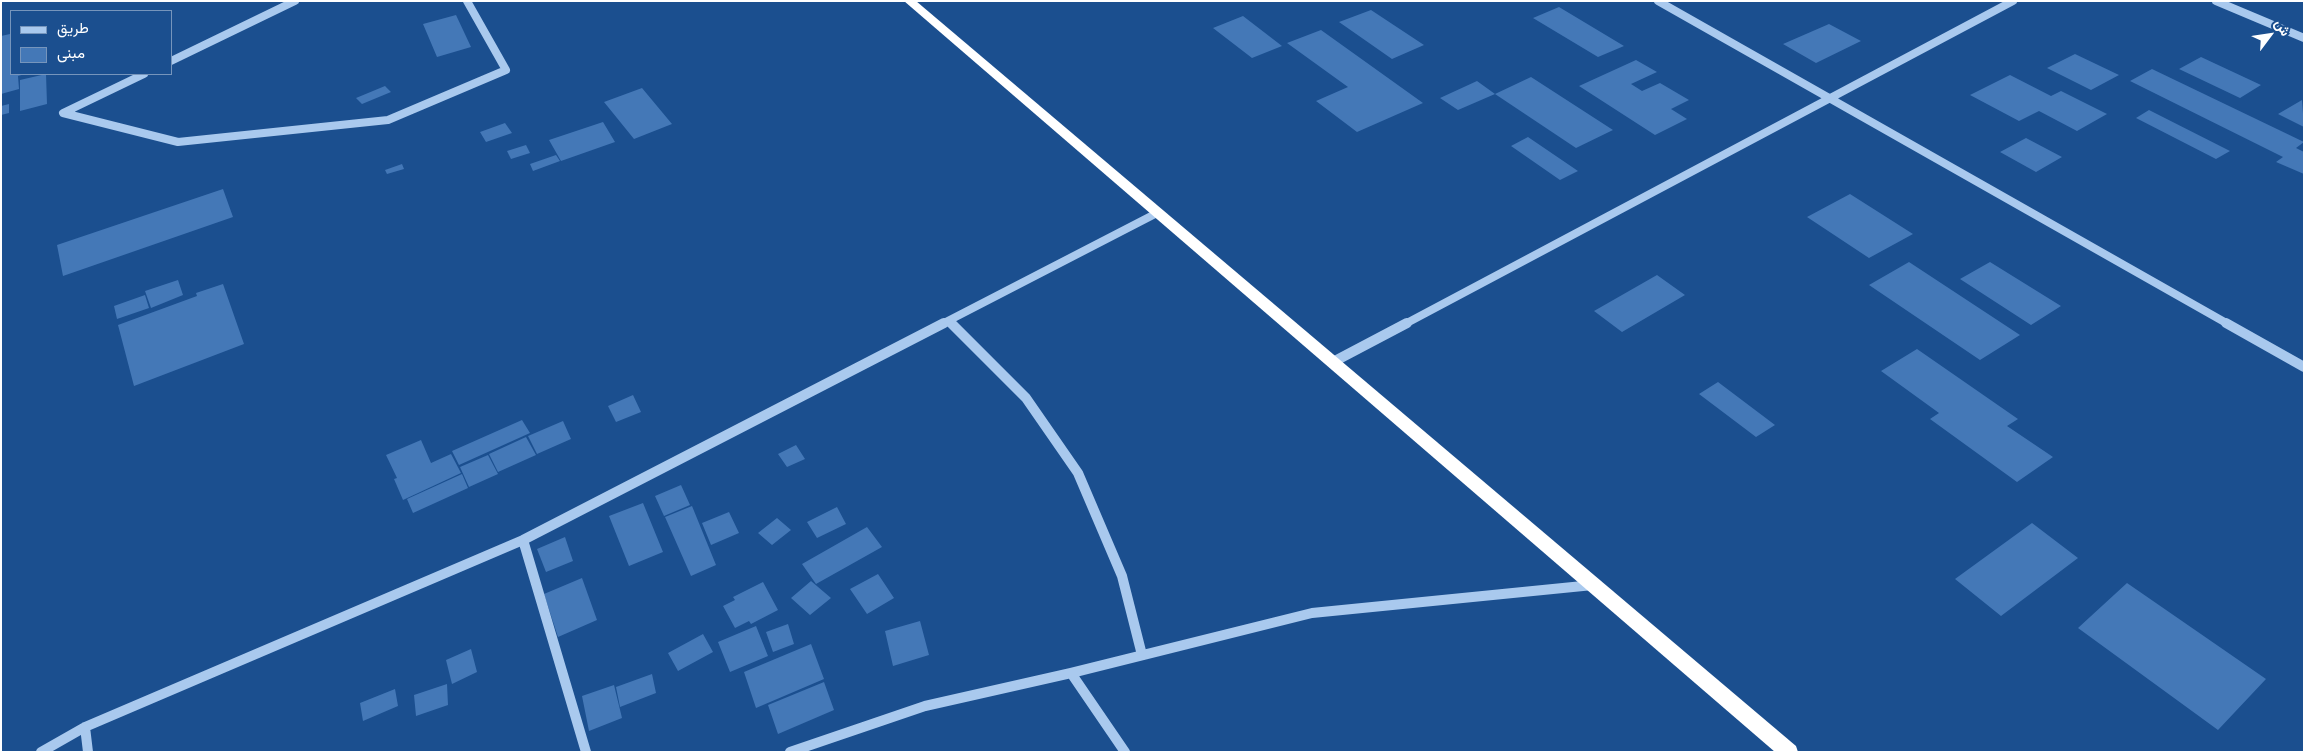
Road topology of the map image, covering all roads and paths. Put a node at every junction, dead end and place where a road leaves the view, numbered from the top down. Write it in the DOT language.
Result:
graph roads {
  1 [pos="295,1"];
  2 [pos="467,1"];
  3 [pos="909,1"];
  4 [pos="1658,1"];
  5 [pos="2013,1"];
  6 [pos="2216,1"];
  7 [pos="2304,38"];
  8 [pos="172,61"];
  9 [pos="142,75"];
  10 [pos="1829,99"];
  11 [pos="1157,213"];
  12 [pos="949,322"];
  13 [pos="1333,362"];
  14 [pos="2304,367"];
  15 [pos="522,540"];
  16 [pos="1595,585"];
  17 [pos="1142,655"];
  18 [pos="1071,674"];
  19 [pos="85,727"];
  20 [pos="41,752"];
  21 [pos="88,752"];
  22 [pos="586,752"];
  23 [pos="790,752"];
  24 [pos="1125,752"];
  25 [pos="1789,752"];
  1 -- 8 [label="street"];
  2 -- 9 [label="street"];
  3 -- 11 [label="highway"];
  4 -- 10 [label="street"];
  5 -- 10 [label="street"];
  6 -- 7 [label="street"];
  10 -- 13 [label="street"];
  10 -- 14 [label="street"];
  11 -- 12 [label="street"];
  11 -- 13 [label="highway"];
  12 -- 15 [label="street"];
  12 -- 17 [label="street"];
  13 -- 16 [label="highway"];
  15 -- 19 [label="street"];
  15 -- 22 [label="street"];
  16 -- 17 [label="street"];
  16 -- 25 [label="highway"];
  17 -- 18 [label="street"];
  18 -- 23 [label="street"];
  18 -- 24 [label="street"];
  19 -- 20 [label="street"];
  19 -- 21 [label="street"];
}
